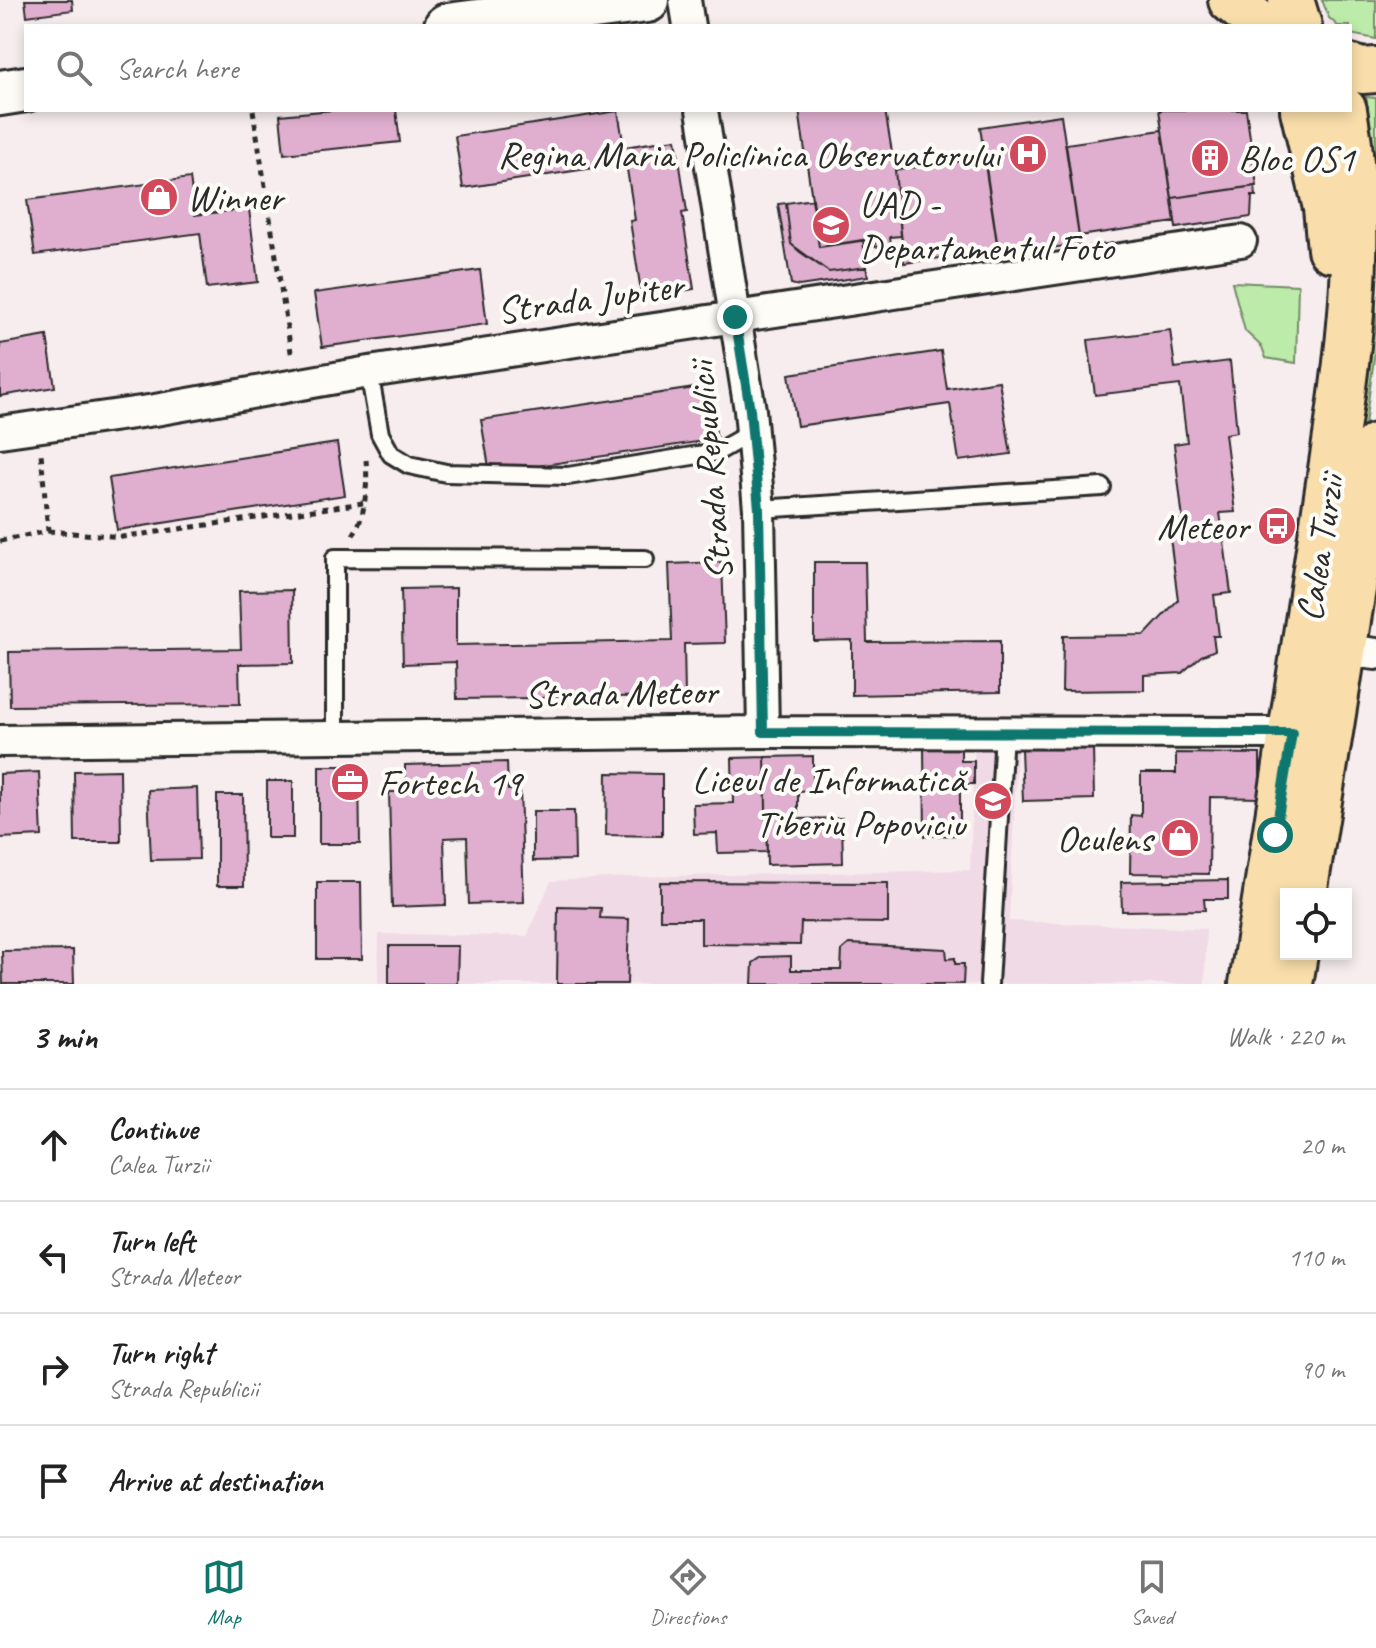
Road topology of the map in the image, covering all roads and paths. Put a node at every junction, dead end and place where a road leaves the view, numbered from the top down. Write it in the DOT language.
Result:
graph roads {
  1 [pos="647,0"];
  2 [pos="685,0"];
  3 [pos="1231,0"];
  4 [pos="1291,0"];
  5 [pos="462,24"];
  6 [pos="689,24"];
  7 [pos="1260,24"];
  8 [pos="1298,24"];
  9 [pos="1352,68"];
  10 [pos="1376,70"];
  11 [pos="24,89"];
  12 [pos="0,93"];
  13 [pos="253,112"];
  14 [pos="702,112"];
  15 [pos="1303,112"];
  16 [pos="1344,112"];
  17 [pos="1241,241"];
  18 [pos="735,317"];
  19 [pos="369,372"];
  20 [pos="296,385"];
  21 [pos="38,426"];
  22 [pos="0,432"];
  23 [pos="752,432"];
  24 [pos="1355,448"];
  25 [pos="366,458"];
  26 [pos="1102,487"];
  27 [pos="363,503"];
  28 [pos="759,509"];
  29 [pos="48,531"];
  30 [pos="0,541"];
  31 [pos="335,558"];
  32 [pos="645,559"];
  33 [pos="1360,652"];
  34 [pos="763,732"];
  35 [pos="1004,733"];
  36 [pos="1292,733"];
  37 [pos="335,736"];
  38 [pos="0,741"];
  39 [pos="1305,888"];
  40 [pos="1294,960"];
  41 [pos="989,984"];
  42 [pos="1252,984"];
  43 [pos="1290,984"];
  1 -- 5 [label="main road"];
  2 -- 6 [label="street"];
  3 -- 7 [label="main road"];
  4 -- 8 [label="main road"];
  9 -- 10 [label="main road"];
  11 -- 12 [label="main road"];
  13 -- 20 [label="path"];
  14 -- 18 [label="street, Strada Republicii"];
  15 -- 24 [label="main road"];
  16 -- 24 [label="main road, Calea Turzii"];
  17 -- 18 [label="street, Strada Jupiter"];
  18 -- 19 [label="street, Strada Jupiter"];
  18 -- 23 [label="street, Strada Republicii"];
  19 -- 20 [label="street, Strada Jupiter"];
  19 -- 23 [label="lane"];
  20 -- 21 [label="street, Strada Jupiter"];
  21 -- 22 [label="street, Strada Jupiter"];
  21 -- 29 [label="path"];
  23 -- 28 [label="street, Strada Republicii"];
  24 -- 33 [label="main road, Calea Turzii"];
  24 -- 36 [label="main road, Calea Turzii"];
  25 -- 27 [label="path"];
  26 -- 28 [label="lane"];
  27 -- 29 [label="path"];
  27 -- 31 [label="path"];
  28 -- 34 [label="street, Strada Republicii"];
  29 -- 30 [label="path"];
  31 -- 32 [label="lane"];
  31 -- 37 [label="lane"];
  33 -- 39 [label="main road, Calea Turzii"];
  34 -- 35 [label="street, Strada Meteor"];
  34 -- 37 [label="street, Strada Meteor"];
  35 -- 36 [label="street, Strada Meteor"];
  35 -- 41 [label="lane"];
  36 -- 42 [label="main road, Calea Turzii"];
  37 -- 38 [label="street, Strada Meteor"];
  40 -- 43 [label="main road"];
}
